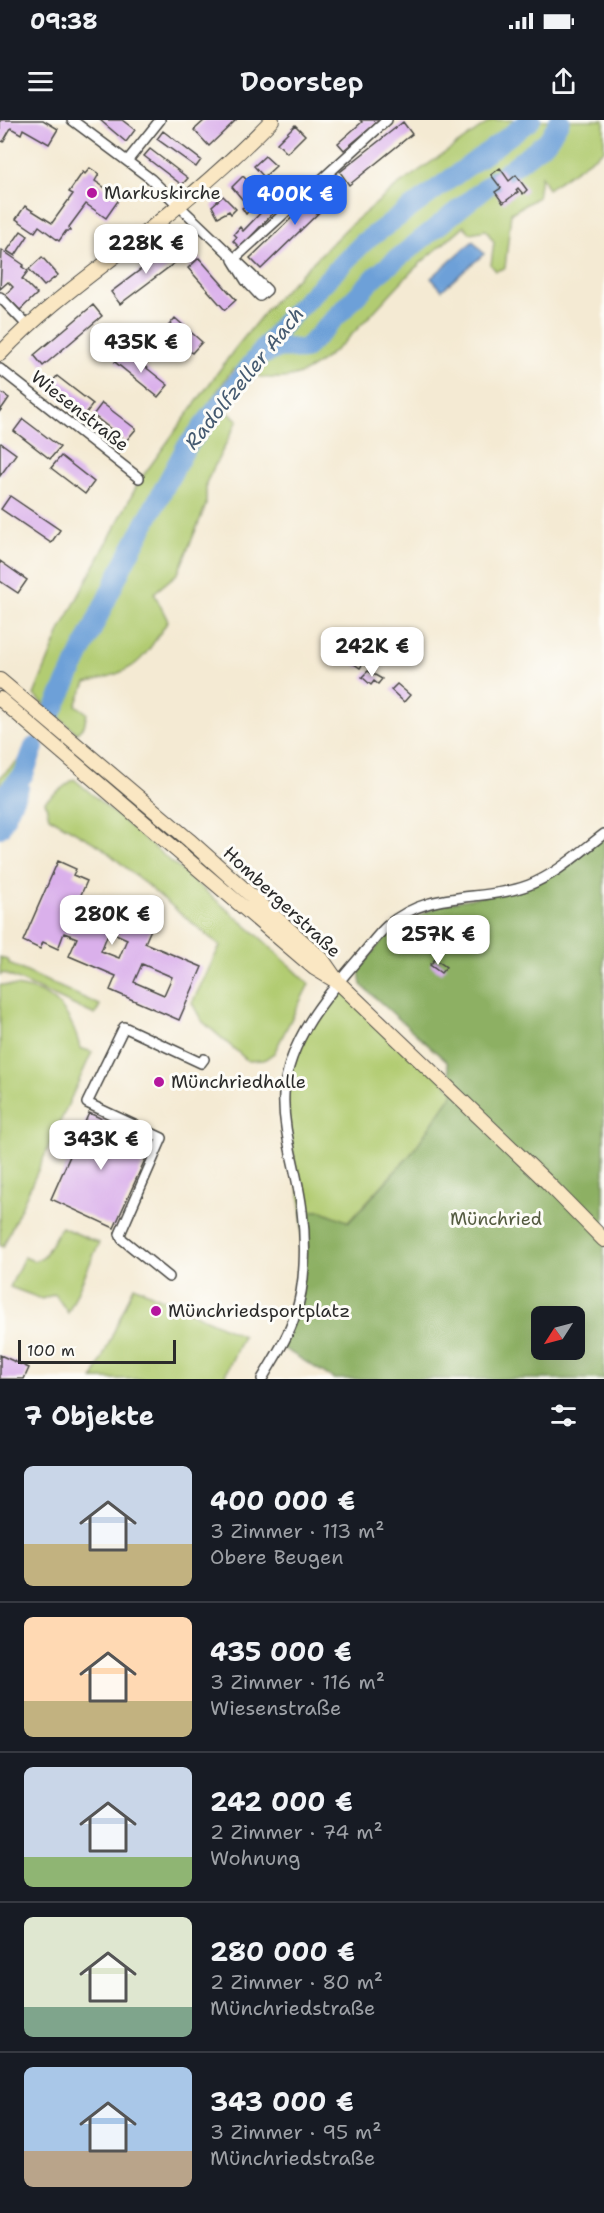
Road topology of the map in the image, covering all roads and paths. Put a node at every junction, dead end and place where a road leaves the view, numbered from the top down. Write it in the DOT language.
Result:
graph roads {
  1 [pos="72,120"];
  2 [pos="160,120"];
  3 [pos="272,120"];
  4 [pos="387,120"];
  5 [pos="128,160"];
  6 [pos="180,205"];
  7 [pos="0,297"];
  8 [pos="27,325"];
  9 [pos="0,354"];
  10 [pos="0,369"];
  11 [pos="139,478"];
  12 [pos="0,680"];
  13 [pos="0,699"];
  14 [pos="15,703"];
  15 [pos="604,834"];
  16 [pos="338,982"];
  17 [pos="204,1059"];
  18 [pos="604,1240"];
  19 [pos="169,1277"];
  20 [pos="262,1379"];
  1 -- 5 [label="street"];
  2 -- 5 [label="street"];
  3 -- 6 [label="main road"];
  4 -- 6 [label="street"];
  5 -- 6 [label="street"];
  6 -- 8 [label="main road"];
  7 -- 8 [label="street"];
  8 -- 9 [label="main road"];
  10 -- 11 [label="street, Wiesenstraße"];
  12 -- 14 [label="main road, Hombergerstraße"];
  13 -- 14 [label="main road, Hombergerstraße"];
  14 -- 16 [label="main road, Hombergerstraße"];
  15 -- 16 [label="street"];
  16 -- 18 [label="main road, Hombergerstraße"];
  16 -- 20 [label="street"];
  17 -- 19 [label="street"];
}
